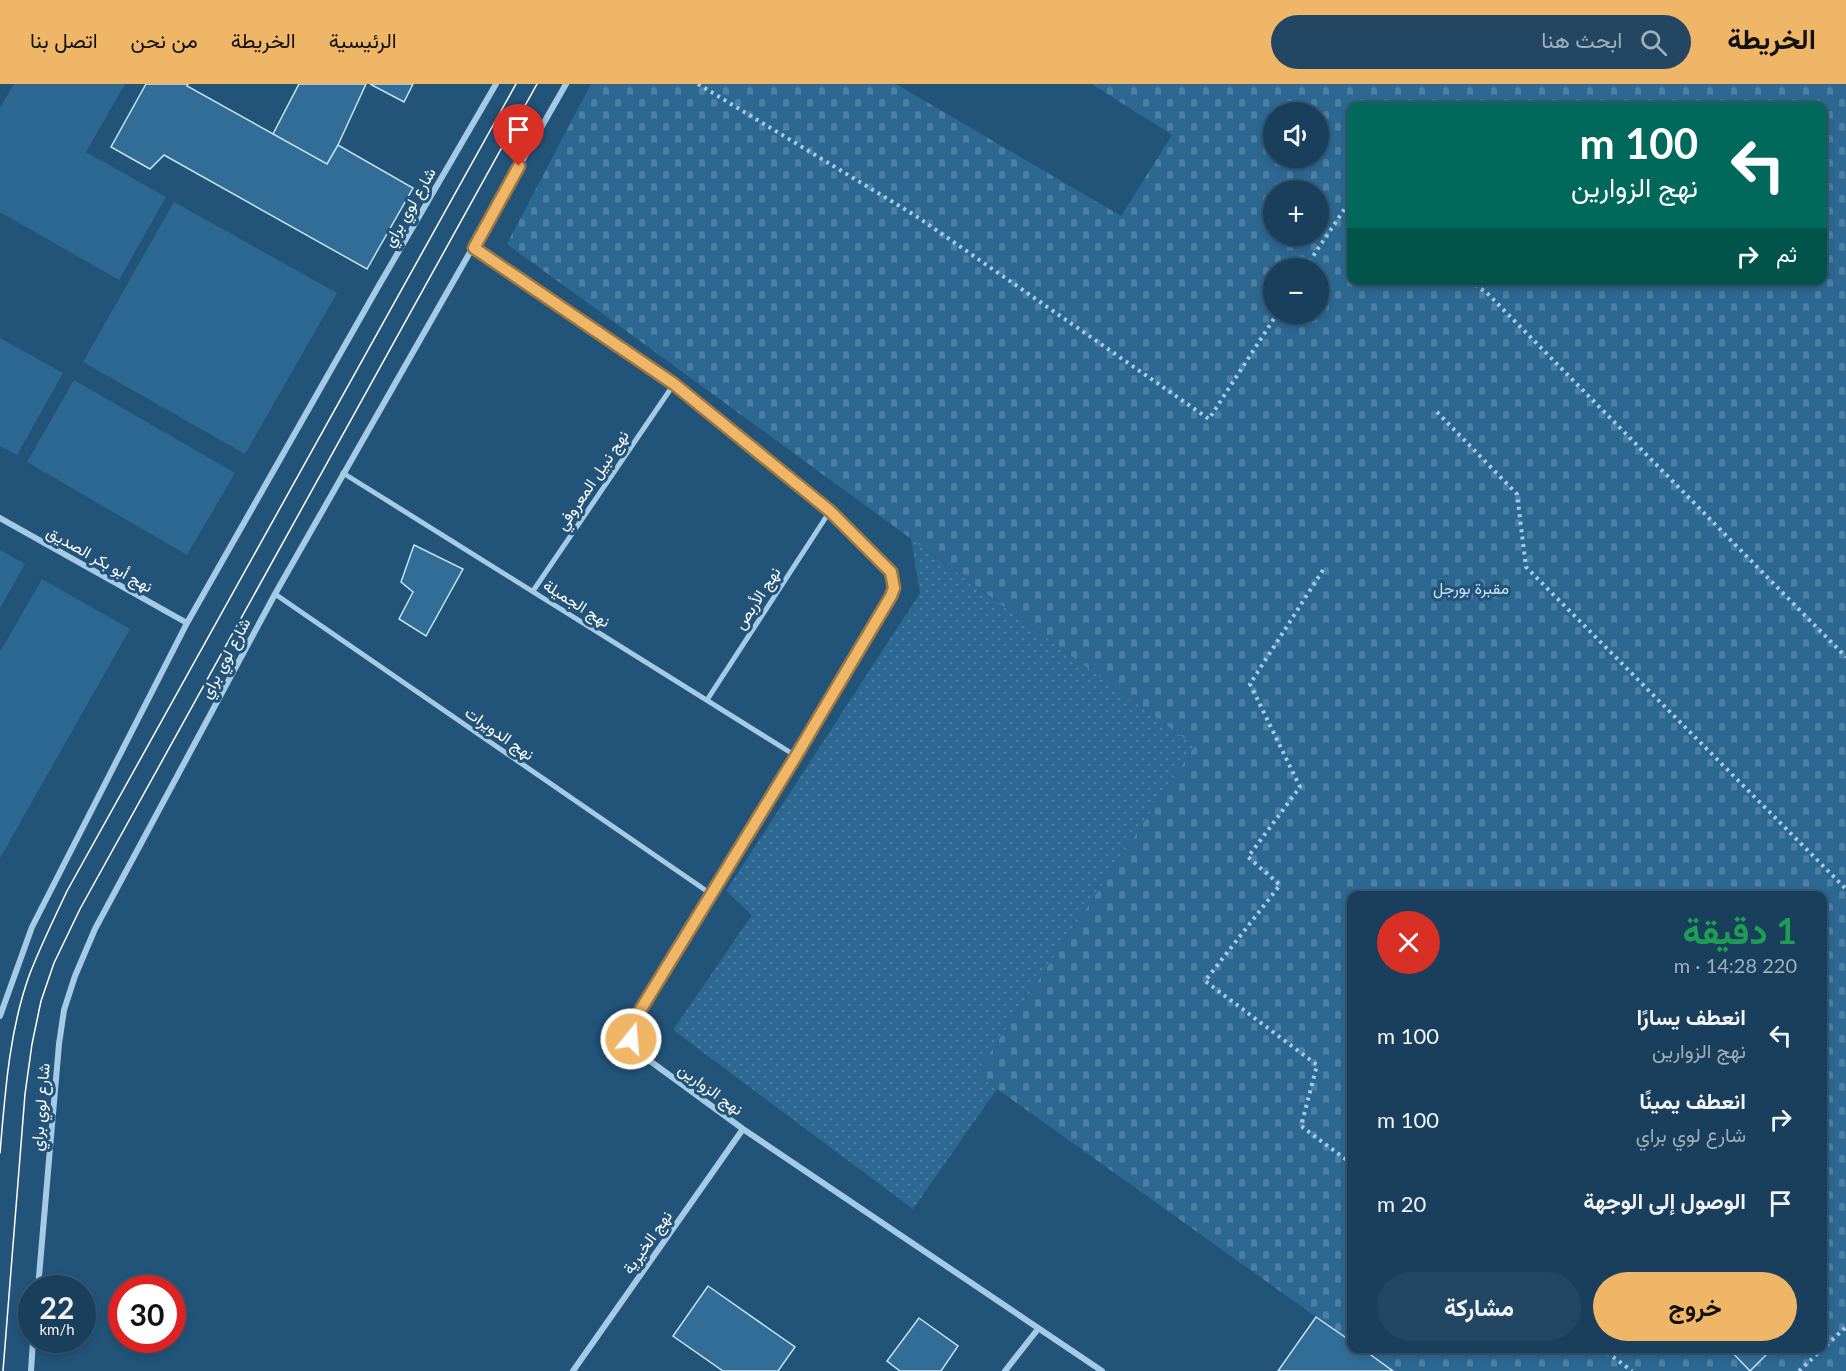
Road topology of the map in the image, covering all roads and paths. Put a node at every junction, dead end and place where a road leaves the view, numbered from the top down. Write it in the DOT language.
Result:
graph roads {
  1 [pos="496,84"];
  2 [pos="566,84"];
  3 [pos="698,84"];
  4 [pos="1347,205"];
  5 [pos="474,248"];
  6 [pos="1312,258"];
  7 [pos="1476,285"];
  8 [pos="1271,324"];
  9 [pos="674,384"];
  10 [pos="1437,412"];
  11 [pos="343,473"];
  12 [pos="830,511"];
  13 [pos="0,518"];
  14 [pos="1323,570"];
  15 [pos="532,591"];
  16 [pos="274,594"];
  17 [pos="187,623"];
  18 [pos="1846,657"];
  19 [pos="707,700"];
  20 [pos="796,756"];
  21 [pos="1846,889"];
  22 [pos="711,894"];
  23 [pos="0,1016"];
  24 [pos="743,1129"];
  25 [pos="1347,1160"];
  26 [pos="39,1275"];
  27 [pos="1846,1327"];
  28 [pos="1038,1329"];
  29 [pos="1827,1345"];
  30 [pos="32,1353"];
  31 [pos="1608,1353"];
  32 [pos="1818,1353"];
  33 [pos="31,1371"];
  34 [pos="573,1371"];
  35 [pos="1005,1371"];
  36 [pos="1102,1371"];
  37 [pos="1632,1371"];
  38 [pos="1799,1371"];
  1 -- 17 [label="street, شارع لوي براي"];
  2 -- 5 [label="street, شارع لوي براي"];
  3 -- 8 [label="path"];
  4 -- 6 [label="path"];
  5 -- 9 [label="street, نهج الزوارين"];
  5 -- 11 [label="street, شارع لوي براي"];
  7 -- 18 [label="path"];
  9 -- 12 [label="street, نهج الزوارين"];
  9 -- 15 [label="street, نهج نبيل المعروفي"];
  10 -- 21 [label="path"];
  11 -- 15 [label="street, نهج الجميلة"];
  11 -- 16 [label="street, شارع لوي براي"];
  12 -- 19 [label="street, نهج الأربص"];
  12 -- 20 [label="street, نهج الزوارين"];
  13 -- 17 [label="street, نهج أبو بكر الصديق"];
  14 -- 25 [label="path"];
  15 -- 19 [label="street, نهج الجميلة"];
  16 -- 22 [label="street, نهج الدويرات"];
  16 -- 26 [label="street, شارع لوي براي"];
  17 -- 23 [label="street, شارع لوي براي"];
  19 -- 20 [label="street, نهج الجميلة"];
  20 -- 22 [label="street, نهج الزوارين"];
  22 -- 24 [label="street, نهج الزوارين"];
  24 -- 28 [label="street, نهج الزوارين"];
  24 -- 34 [label="street, نهج الخيرية"];
  27 -- 29 [label="path"];
  28 -- 35 [label="street"];
  28 -- 36 [label="street, نهج الزوارين"];
  30 -- 33 [label="street"];
  31 -- 37 [label="path"];
  32 -- 38 [label="path"];
}
